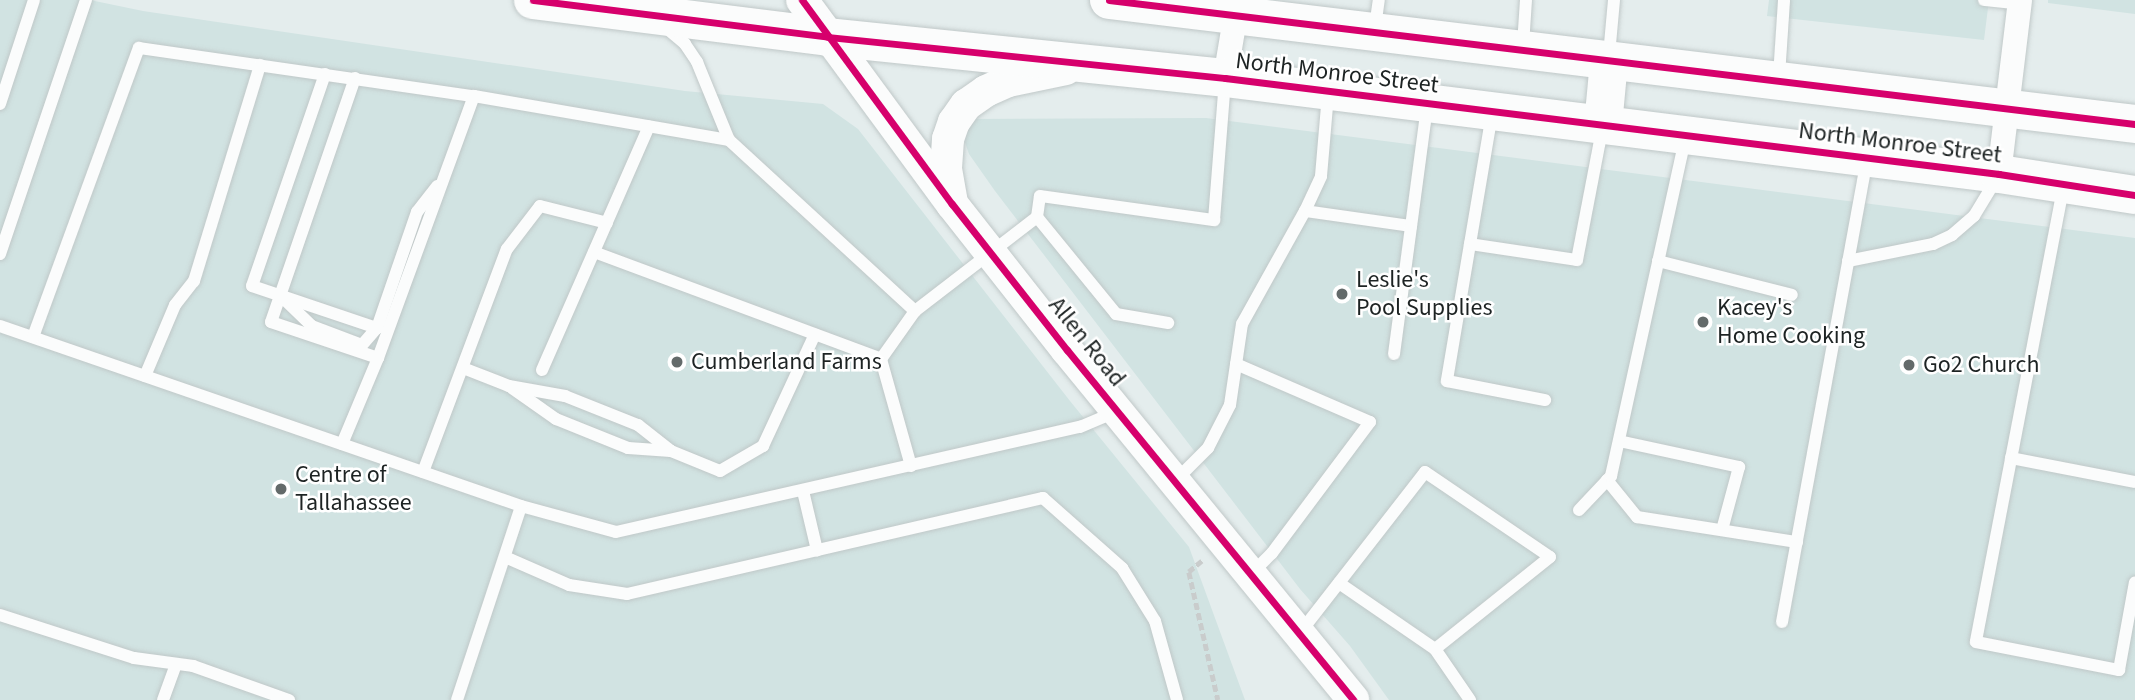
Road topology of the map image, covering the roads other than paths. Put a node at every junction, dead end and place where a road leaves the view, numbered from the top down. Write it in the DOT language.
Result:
graph roads {
  1 [pos="34,0"];
  2 [pos="86,0"];
  3 [pos="533,0"];
  4 [pos="802,0"];
  5 [pos="1109,0"];
  6 [pos="1526,0"];
  7 [pos="1614,0"];
  8 [pos="1784,0"];
  9 [pos="1984,0"];
  10 [pos="2020,2"];
  11 [pos="1237,8"];
  12 [pos="654,17"];
  13 [pos="1376,17"];
  14 [pos="828,37"];
  15 [pos="1522,51"];
  16 [pos="1609,61"];
  17 [pos="260,65"];
  18 [pos="1084,66"];
  19 [pos="325,74"];
  20 [pos="355,78"];
  21 [pos="1226,78"];
  22 [pos="1779,83"];
  23 [pos="1329,91"];
  24 [pos="474,96"];
  25 [pos="1427,103"];
  26 [pos="0,104"];
  27 [pos="2007,106"];
  28 [pos="1492,111"];
  29 [pos="2135,124"];
  30 [pos="1603,125"];
  31 [pos="649,126"];
  32 [pos="1686,135"];
  33 [pos="729,141"];
  34 [pos="1867,158"];
  35 [pos="1999,174"];
  36 [pos="444,178"];
  37 [pos="2064,184"];
  38 [pos="2135,195"];
  39 [pos="952,204"];
  40 [pos="1305,211"];
  41 [pos="1037,217"];
  42 [pos="607,223"];
  43 [pos="1411,226"];
  44 [pos="1470,244"];
  45 [pos="594,252"];
  46 [pos="991,253"];
  47 [pos="0,254"];
  48 [pos="1658,261"];
  49 [pos="1848,261"];
  50 [pos="1792,295"];
  51 [pos="281,296"];
  52 [pos="915,311"];
  53 [pos="1168,323"];
  54 [pos="0,326"];
  55 [pos="377,328"];
  56 [pos="815,334"];
  57 [pos="33,337"];
  58 [pos="1394,355"];
  59 [pos="378,358"];
  60 [pos="881,359"];
  61 [pos="1236,364"];
  62 [pos="463,368"];
  63 [pos="542,370"];
  64 [pos="145,376"];
  65 [pos="509,386"];
  66 [pos="1545,400"];
  67 [pos="1118,411"];
  68 [pos="1619,440"];
  69 [pos="342,444"];
  70 [pos="671,451"];
  71 [pos="2011,458"];
  72 [pos="911,466"];
  73 [pos="423,472"];
  74 [pos="1607,480"];
  75 [pos="1175,481"];
  76 [pos="2135,482"];
  77 [pos="803,491"];
  78 [pos="521,506"];
  79 [pos="1579,510"];
  80 [pos="1722,530"];
  81 [pos="1797,542"];
  82 [pos="817,550"];
  83 [pos="505,557"];
  84 [pos="1251,574"];
  85 [pos="2135,582"];
  86 [pos="1339,583"];
  87 [pos="0,615"];
  88 [pos="1782,622"];
  89 [pos="1300,634"];
  90 [pos="1435,649"];
  91 [pos="176,664"];
  92 [pos="163,700"];
  93 [pos="289,700"];
  94 [pos="457,700"];
  95 [pos="1177,700"];
  96 [pos="1353,700"];
  97 [pos="1470,700"];
  1 -- 26 [label="lane"];
  2 -- 47 [label="lane"];
  3 -- 12 [label="main road, North Monroe Street"];
  4 -- 14 [label="street, Allen Road"];
  5 -- 11 [label="main road, North Monroe Street"];
  6 -- 15 [label="lane"];
  7 -- 16 [label="lane"];
  8 -- 22 [label="lane"];
  9 -- 10 [label="lane"];
  10 -- 27 [label="street"];
  11 -- 13 [label="main road, North Monroe Street"];
  11 -- 21 [label="street"];
  12 -- 14 [label="main road, North Monroe Street"];
  12 -- 33 [label="lane"];
  13 -- 15 [label="main road, North Monroe Street"];
  14 -- 18 [label="main road, North Monroe Street"];
  14 -- 39 [label="street, Allen Road"];
  15 -- 16 [label="main road, North Monroe Street"];
  16 -- 22 [label="main road, North Monroe Street"];
  16 -- 30 [label="main road"];
  17 -- 19 [label="lane"];
  17 -- 57 [label="lane"];
  17 -- 64 [label="lane"];
  18 -- 21 [label="main road, North Monroe Street"];
  18 -- 39 [label="street"];
  19 -- 20 [label="lane"];
  19 -- 51 [label="lane"];
  20 -- 24 [label="lane"];
  20 -- 51 [label="lane"];
  21 -- 23 [label="main road, North Monroe Street"];
  21 -- 41 [label="lane"];
  22 -- 27 [label="main road, North Monroe Street"];
  23 -- 25 [label="main road, North Monroe Street"];
  23 -- 40 [label="lane"];
  24 -- 31 [label="lane"];
  24 -- 36 [label="lane"];
  25 -- 28 [label="main road, North Monroe Street"];
  25 -- 43 [label="lane"];
  27 -- 29 [label="main road, North Monroe Street"];
  27 -- 35 [label="street"];
  28 -- 30 [label="main road, North Monroe Street"];
  28 -- 44 [label="lane"];
  30 -- 32 [label="main road, North Monroe Street"];
  30 -- 44 [label="lane"];
  31 -- 33 [label="lane"];
  31 -- 42 [label="lane"];
  32 -- 34 [label="main road, North Monroe Street"];
  32 -- 48 [label="lane"];
  33 -- 52 [label="lane"];
  34 -- 35 [label="main road, North Monroe Street"];
  34 -- 49 [label="lane"];
  35 -- 37 [label="main road, North Monroe Street"];
  35 -- 49 [label="lane"];
  36 -- 55 [label="lane"];
  36 -- 59 [label="lane"];
  37 -- 38 [label="main road, North Monroe Street"];
  37 -- 71 [label="lane"];
  39 -- 46 [label="street, Allen Road"];
  40 -- 43 [label="lane"];
  40 -- 61 [label="lane"];
  41 -- 46 [label="lane"];
  41 -- 53 [label="lane"];
  42 -- 45 [label="lane"];
  42 -- 62 [label="lane"];
  43 -- 58 [label="lane"];
  44 -- 66 [label="lane"];
  45 -- 56 [label="lane"];
  45 -- 63 [label="lane"];
  46 -- 52 [label="lane"];
  46 -- 67 [label="street, Allen Road"];
  48 -- 50 [label="lane"];
  48 -- 68 [label="lane"];
  49 -- 81 [label="lane"];
  51 -- 55 [label="lane"];
  51 -- 55 [label="lane"];
  51 -- 59 [label="lane"];
  52 -- 60 [label="lane"];
  54 -- 57 [label="lane"];
  56 -- 60 [label="lane"];
  56 -- 70 [label="lane"];
  57 -- 64 [label="lane"];
  59 -- 69 [label="lane"];
  60 -- 72 [label="lane"];
  61 -- 75 [label="lane"];
  61 -- 84 [label="lane"];
  62 -- 65 [label="lane"];
  62 -- 73 [label="lane"];
  64 -- 69 [label="lane"];
  65 -- 70 [label="lane"];
  65 -- 70 [label="lane"];
  67 -- 72 [label="lane"];
  67 -- 75 [label="street, Allen Road"];
  68 -- 74 [label="lane"];
  68 -- 80 [label="lane"];
  69 -- 73 [label="lane"];
  71 -- 76 [label="lane"];
  71 -- 85 [label="lane"];
  72 -- 77 [label="lane"];
  73 -- 78 [label="lane"];
  74 -- 79 [label="lane"];
  74 -- 80 [label="lane"];
  75 -- 84 [label="street, Allen Road"];
  77 -- 78 [label="lane"];
  77 -- 82 [label="lane"];
  78 -- 83 [label="lane"];
  80 -- 81 [label="lane"];
  81 -- 88 [label="lane"];
  82 -- 83 [label="lane"];
  82 -- 95 [label="lane"];
  83 -- 94 [label="lane"];
  84 -- 89 [label="street, Allen Road"];
  86 -- 89 [label="lane"];
  86 -- 90 [label="lane"];
  86 -- 90 [label="lane"];
  87 -- 91 [label="lane"];
  89 -- 96 [label="street, Allen Road"];
  90 -- 97 [label="lane"];
  91 -- 92 [label="lane"];
  91 -- 93 [label="lane"];
}
